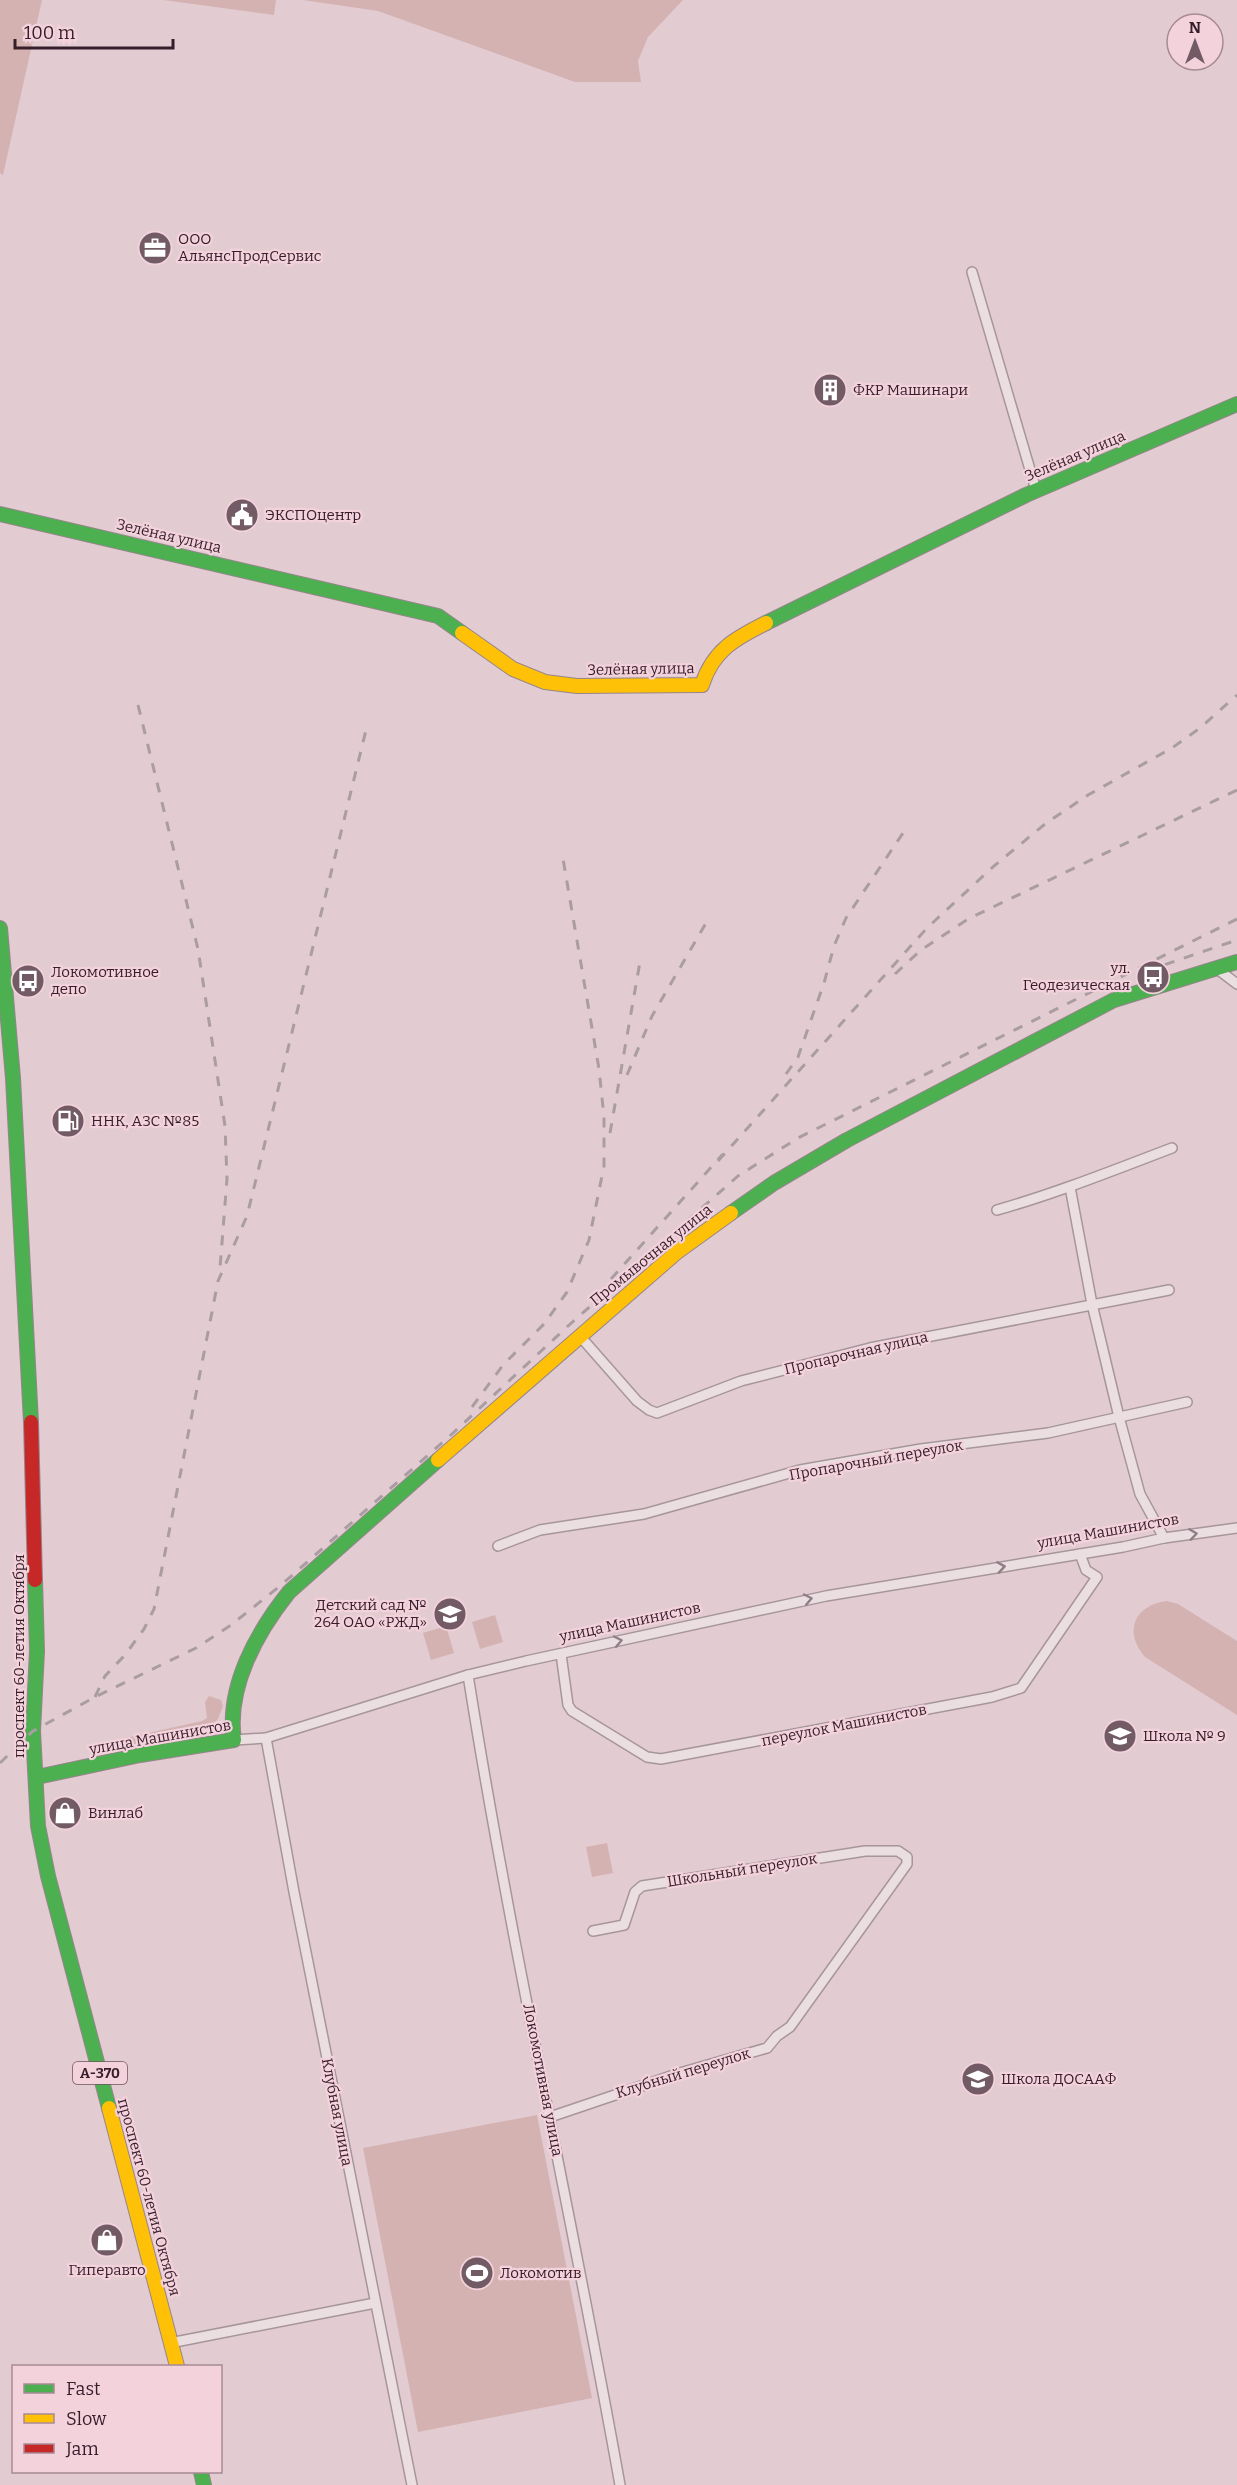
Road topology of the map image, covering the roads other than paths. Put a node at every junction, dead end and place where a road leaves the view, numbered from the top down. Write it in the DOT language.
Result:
graph roads {
  1 [pos="972,272"];
  2 [pos="1237,404"];
  3 [pos="1036,490"];
  4 [pos="0,513"];
  5 [pos="0,928"];
  6 [pos="1237,962"];
  7 [pos="1216,968"];
  8 [pos="1237,984"];
  9 [pos="1172,1148"];
  10 [pos="1070,1187"];
  11 [pos="997,1210"];
  12 [pos="1169,1290"];
  13 [pos="1092,1304"];
  14 [pos="579,1335"];
  15 [pos="1187,1402"];
  16 [pos="1119,1417"];
  17 [pos="1237,1528"];
  18 [pos="1164,1538"];
  19 [pos="498,1546"];
  20 [pos="1080,1554"];
  21 [pos="561,1654"];
  22 [pos="468,1675"];
  23 [pos="266,1737"];
  24 [pos="234,1740"];
  25 [pos="37,1777"];
  26 [pos="907,1864"];
  27 [pos="593,1931"];
  28 [pos="550,2116"];
  29 [pos="375,2303"];
  30 [pos="170,2343"];
  31 [pos="176,2365"];
  32 [pos="412,2485"];
  33 [pos="620,2485"];
  1 -- 3 [label="street"];
  2 -- 3 [label="main road, Зелёная улица"];
  3 -- 4 [label="main road, Зелёная улица"];
  5 -- 25 [label="main road, проспект 60-летия Октября / А-370"];
  6 -- 7 [label="main road, Промывочная улица"];
  7 -- 8 [label="street"];
  7 -- 14 [label="main road, Промывочная улица"];
  9 -- 10 [label="street"];
  10 -- 11 [label="street"];
  10 -- 13 [label="street"];
  12 -- 13 [label="street, Пропарочная улица"];
  13 -- 14 [label="street, Пропарочная улица"];
  13 -- 16 [label="street"];
  14 -- 24 [label="main road, Промывочная улица"];
  15 -- 16 [label="street, Пропарочный переулок"];
  16 -- 18 [label="street"];
  16 -- 19 [label="street, Пропарочный переулок"];
  18 -- 17 [label="street, улица Машинистов, one-way"];
  18 -- 20 [label="street, улица Машинистов"];
  21 -- 20 [label="street, улица Машинистов, one-way"];
  20 -- 21 [label="street, переулок Машинистов"];
  21 -- 22 [label="street, улица Машинистов"];
  22 -- 23 [label="street, улица Машинистов"];
  22 -- 28 [label="street, Локомотивная улица"];
  23 -- 24 [label="street, улица Машинистов"];
  23 -- 29 [label="street, Клубная улица"];
  24 -- 25 [label="main road, улица Машинистов"];
  25 -- 30 [label="main road, проспект 60-летия Октября / А-370"];
  26 -- 27 [label="street, Школьный переулок"];
  26 -- 28 [label="street, Клубный переулок"];
  28 -- 33 [label="street, Локомотивная улица"];
  29 -- 30 [label="street"];
  29 -- 32 [label="street, Клубная улица"];
  30 -- 31 [label="main road, проспект 60-летия Октября / А-370"];
}
